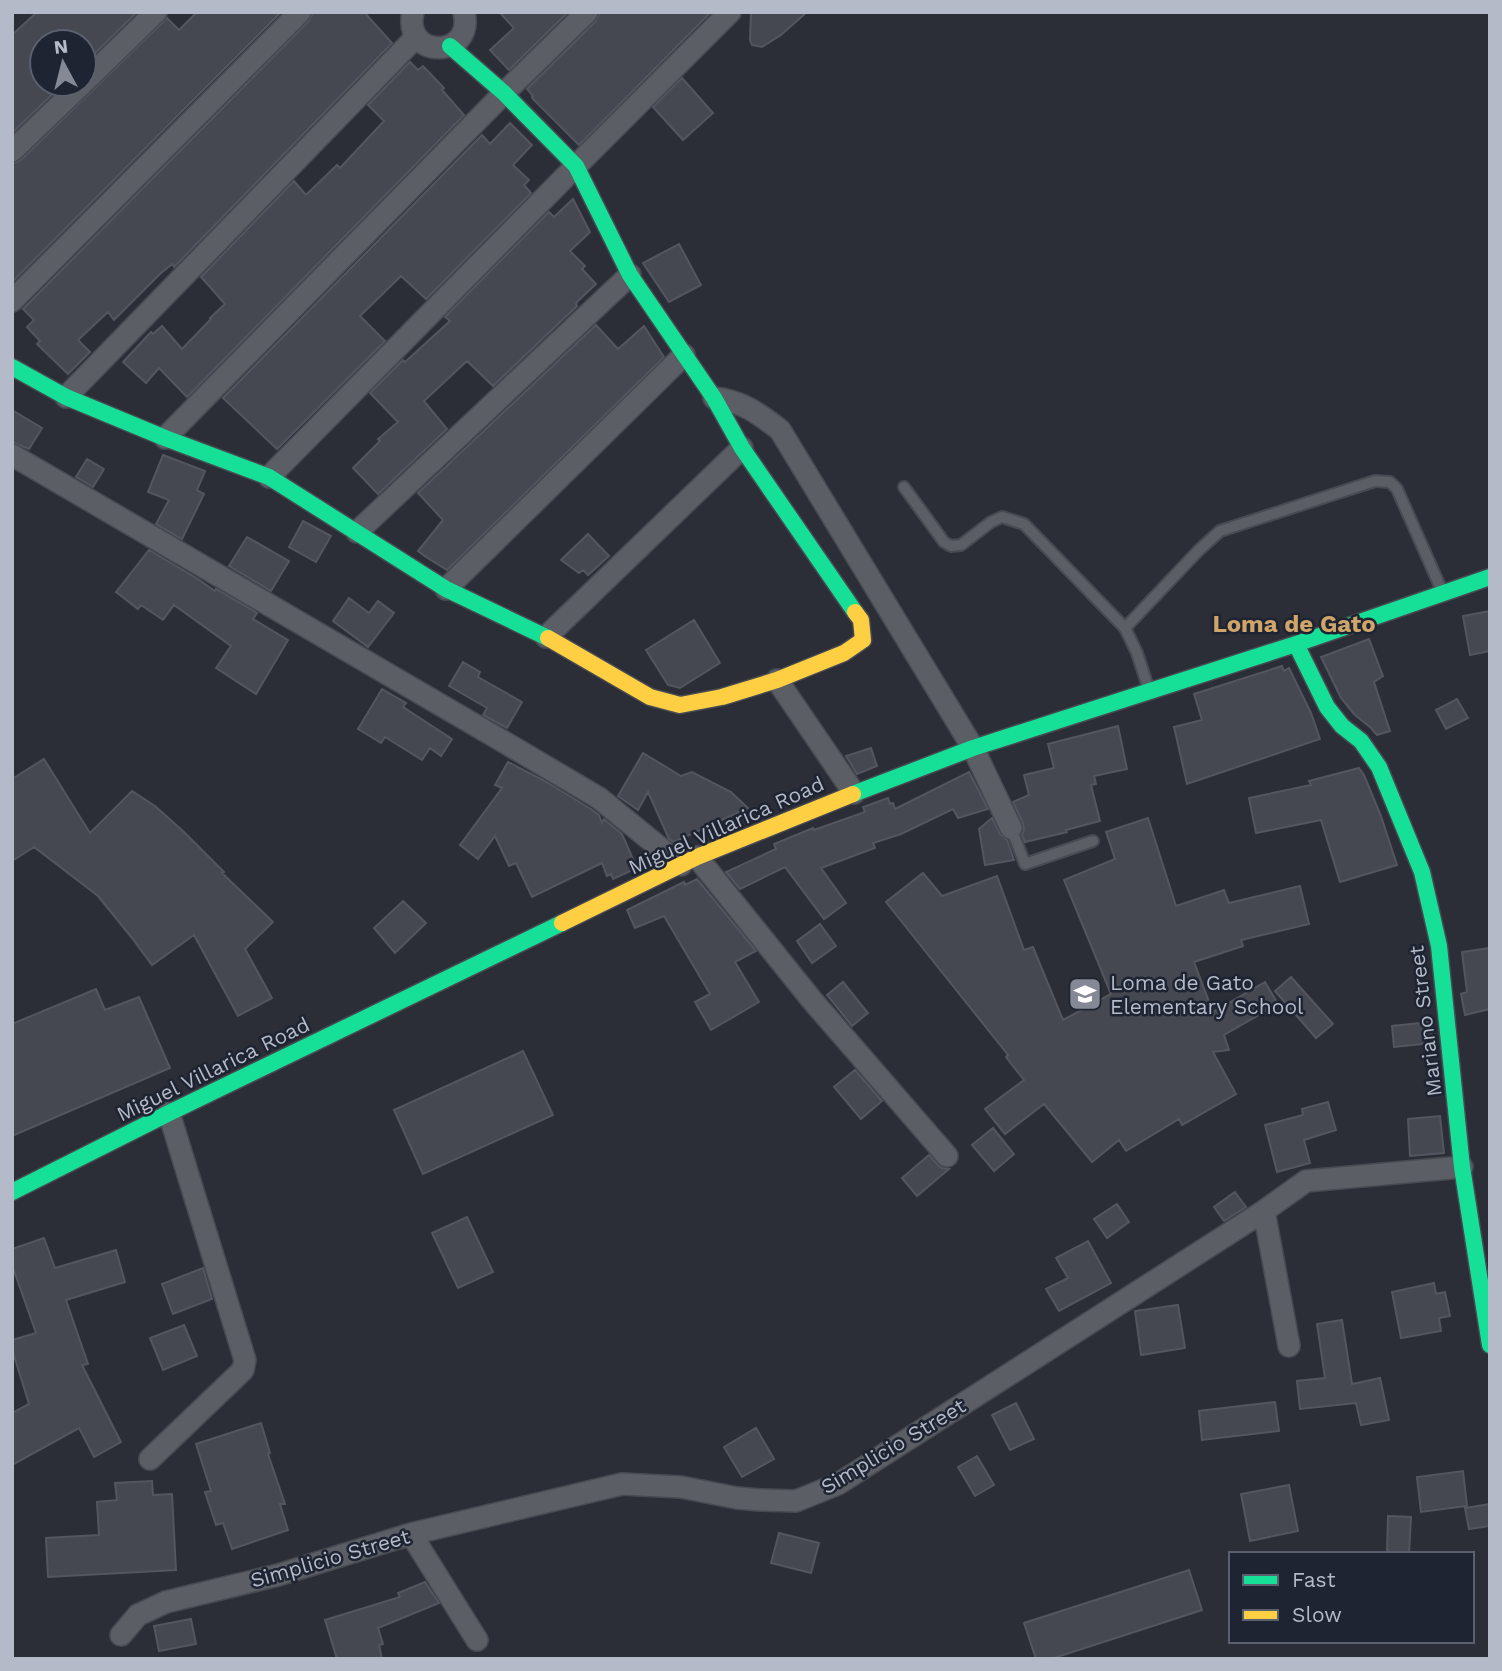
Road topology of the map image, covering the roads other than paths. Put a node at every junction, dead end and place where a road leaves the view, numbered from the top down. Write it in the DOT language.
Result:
graph roads {
  1 [pos="156,12"];
  2 [pos="300,12"];
  3 [pos="413,12"];
  4 [pos="464,12"];
  5 [pos="587,12"];
  6 [pos="730,12"];
  7 [pos="416,37"];
  8 [pos="450,46"];
  9 [pos="98,68"];
  10 [pos="504,93"];
  11 [pos="67,98"];
  12 [pos="12,151"];
  13 [pos="576,166"];
  14 [pos="630,275"];
  15 [pos="12,301"];
  16 [pos="684,355"];
  17 [pos="12,367"];
  18 [pos="66,397"];
  19 [pos="714,398"];
  20 [pos="165,438"];
  21 [pos="742,448"];
  22 [pos="12,455"];
  23 [pos="269,477"];
  24 [pos="904,488"];
  25 [pos="356,532"];
  26 [pos="1490,577"];
  27 [pos="446,589"];
  28 [pos="1443,593"];
  29 [pos="1125,628"];
  30 [pos="546,637"];
  31 [pos="1296,644"];
  32 [pos="777,680"];
  33 [pos="1150,692"];
  34 [pos="973,748"];
  35 [pos="854,793"];
  36 [pos="1011,828"];
  37 [pos="1093,841"];
  38 [pos="689,861"];
  39 [pos="169,1113"];
  40 [pos="947,1156"];
  41 [pos="1462,1167"];
  42 [pos="12,1192"];
  43 [pos="1264,1211"];
  44 [pos="1490,1345"];
  45 [pos="1289,1346"];
  46 [pos="150,1460"];
  47 [pos="411,1534"];
  48 [pos="121,1635"];
  49 [pos="477,1640"];
  1 -- 9 [label="street"];
  2 -- 15 [label="street"];
  3 -- 7 [label="street"];
  4 -- 8 [label="street"];
  5 -- 10 [label="street"];
  6 -- 13 [label="street"];
  7 -- 8 [label="street"];
  7 -- 18 [label="street"];
  8 -- 10 [label="main road"];
  10 -- 13 [label="main road"];
  10 -- 20 [label="street"];
  11 -- 12 [label="street"];
  13 -- 14 [label="main road"];
  13 -- 23 [label="street"];
  14 -- 16 [label="main road"];
  14 -- 25 [label="street"];
  16 -- 19 [label="main road"];
  16 -- 27 [label="street"];
  17 -- 18 [label="main road"];
  18 -- 20 [label="main road"];
  19 -- 21 [label="main road"];
  19 -- 34 [label="street"];
  20 -- 23 [label="main road"];
  21 -- 30 [label="street"];
  21 -- 32 [label="main road"];
  22 -- 38 [label="street"];
  23 -- 25 [label="main road"];
  24 -- 29 [label="lane"];
  25 -- 27 [label="main road"];
  26 -- 28 [label="main road, Miguel Villarica Road"];
  27 -- 30 [label="main road"];
  28 -- 29 [label="lane"];
  28 -- 31 [label="main road, Miguel Villarica Road"];
  29 -- 33 [label="lane"];
  30 -- 32 [label="main road"];
  31 -- 33 [label="main road, Miguel Villarica Road"];
  31 -- 41 [label="main road, Mariano Street"];
  32 -- 35 [label="street"];
  33 -- 34 [label="main road, Miguel Villarica Road"];
  34 -- 35 [label="main road, Miguel Villarica Road"];
  34 -- 36 [label="street"];
  35 -- 38 [label="main road, Miguel Villarica Road"];
  36 -- 37 [label="lane"];
  38 -- 39 [label="main road, Miguel Villarica Road"];
  38 -- 40 [label="street"];
  39 -- 42 [label="main road, Miguel Villarica Road"];
  39 -- 46 [label="street"];
  41 -- 43 [label="street, Simplicio Street"];
  41 -- 44 [label="main road, Mariano Street"];
  43 -- 45 [label="street"];
  43 -- 47 [label="street, Simplicio Street"];
  47 -- 48 [label="street, Simplicio Street"];
  47 -- 49 [label="street"];
}
